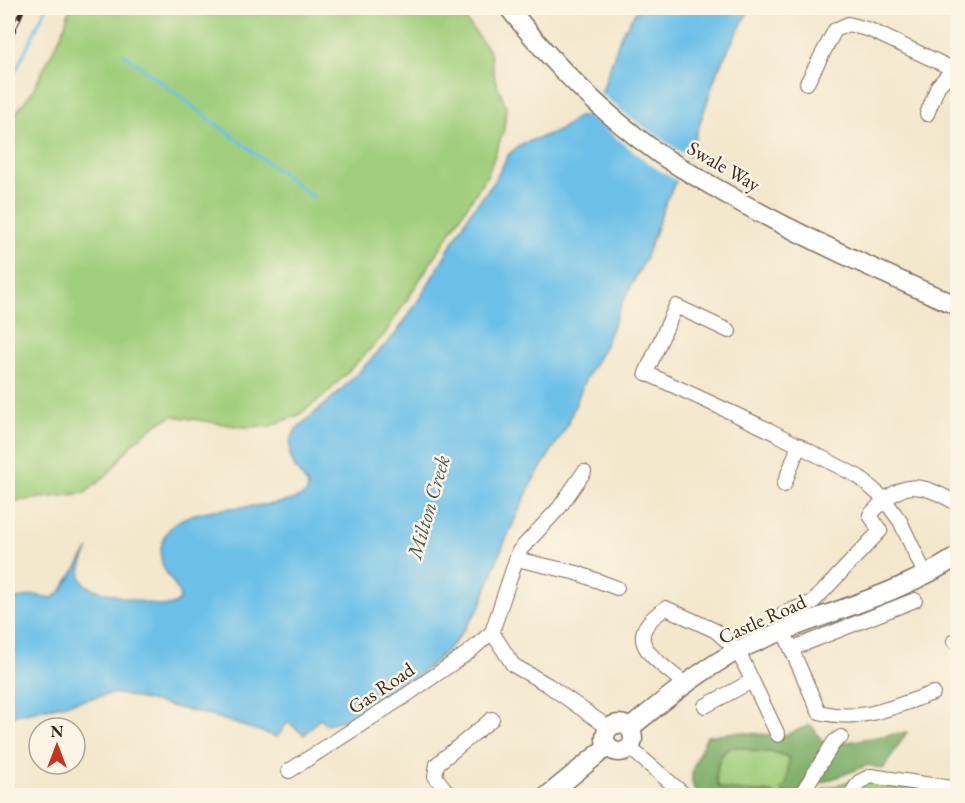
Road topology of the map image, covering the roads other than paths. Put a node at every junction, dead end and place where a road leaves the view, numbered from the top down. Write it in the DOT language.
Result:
graph roads {
  1 [pos="509,8"];
  2 [pos="955,67"];
  3 [pos="807,83"];
  4 [pos="927,114"];
  5 [pos="957,306"];
  6 [pos="729,331"];
  7 [pos="799,445"];
  8 [pos="584,471"];
  9 [pos="784,485"];
  10 [pos="884,499"];
  11 [pos="957,504"];
  12 [pos="957,556"];
  13 [pos="516,559"];
  14 [pos="925,574"];
  15 [pos="617,588"];
  16 [pos="915,600"];
  17 [pos="784,613"];
  18 [pos="492,632"];
  19 [pos="788,640"];
  20 [pos="738,651"];
  21 [pos="752,681"];
  22 [pos="686,685"];
  23 [pos="933,693"];
  24 [pos="705,706"];
  25 [pos="492,719"];
  26 [pos="609,728"];
  27 [pos="630,728"];
  28 [pos="778,735"];
  29 [pos="841,736"];
  30 [pos="608,746"];
  31 [pos="630,748"];
  32 [pos="289,771"];
  33 [pos="957,789"];
  34 [pos="450,795"];
  35 [pos="547,795"];
  36 [pos="686,795"];
  37 [pos="800,795"];
  38 [pos="850,795"];
  1 -- 5 [label="main road, Swale Way"];
  2 -- 3 [label="street"];
  2 -- 4 [label="street"];
  6 -- 7 [label="street"];
  7 -- 9 [label="street"];
  7 -- 10 [label="street"];
  8 -- 13 [label="street"];
  10 -- 11 [label="street"];
  10 -- 14 [label="street"];
  10 -- 17 [label="street"];
  12 -- 14 [label="main road, Castle Road"];
  13 -- 15 [label="street"];
  13 -- 18 [label="street"];
  14 -- 19 [label="main road, Castle Road"];
  16 -- 19 [label="street"];
  18 -- 26 [label="street"];
  18 -- 32 [label="street, Gas Road"];
  19 -- 20 [label="main road, Castle Road"];
  19 -- 23 [label="street"];
  20 -- 21 [label="street"];
  20 -- 22 [label="main road, Castle Road"];
  20 -- 22 [label="street"];
  21 -- 24 [label="street"];
  21 -- 28 [label="street"];
  22 -- 27 [label="main road, Castle Road"];
  25 -- 34 [label="street"];
  26 -- 27 [label="main road"];
  26 -- 30 [label="main road"];
  27 -- 31 [label="main road"];
  29 -- 37 [label="street"];
  30 -- 31 [label="main road"];
  30 -- 35 [label="main road"];
  31 -- 36 [label="street"];
  33 -- 38 [label="street"];
}
